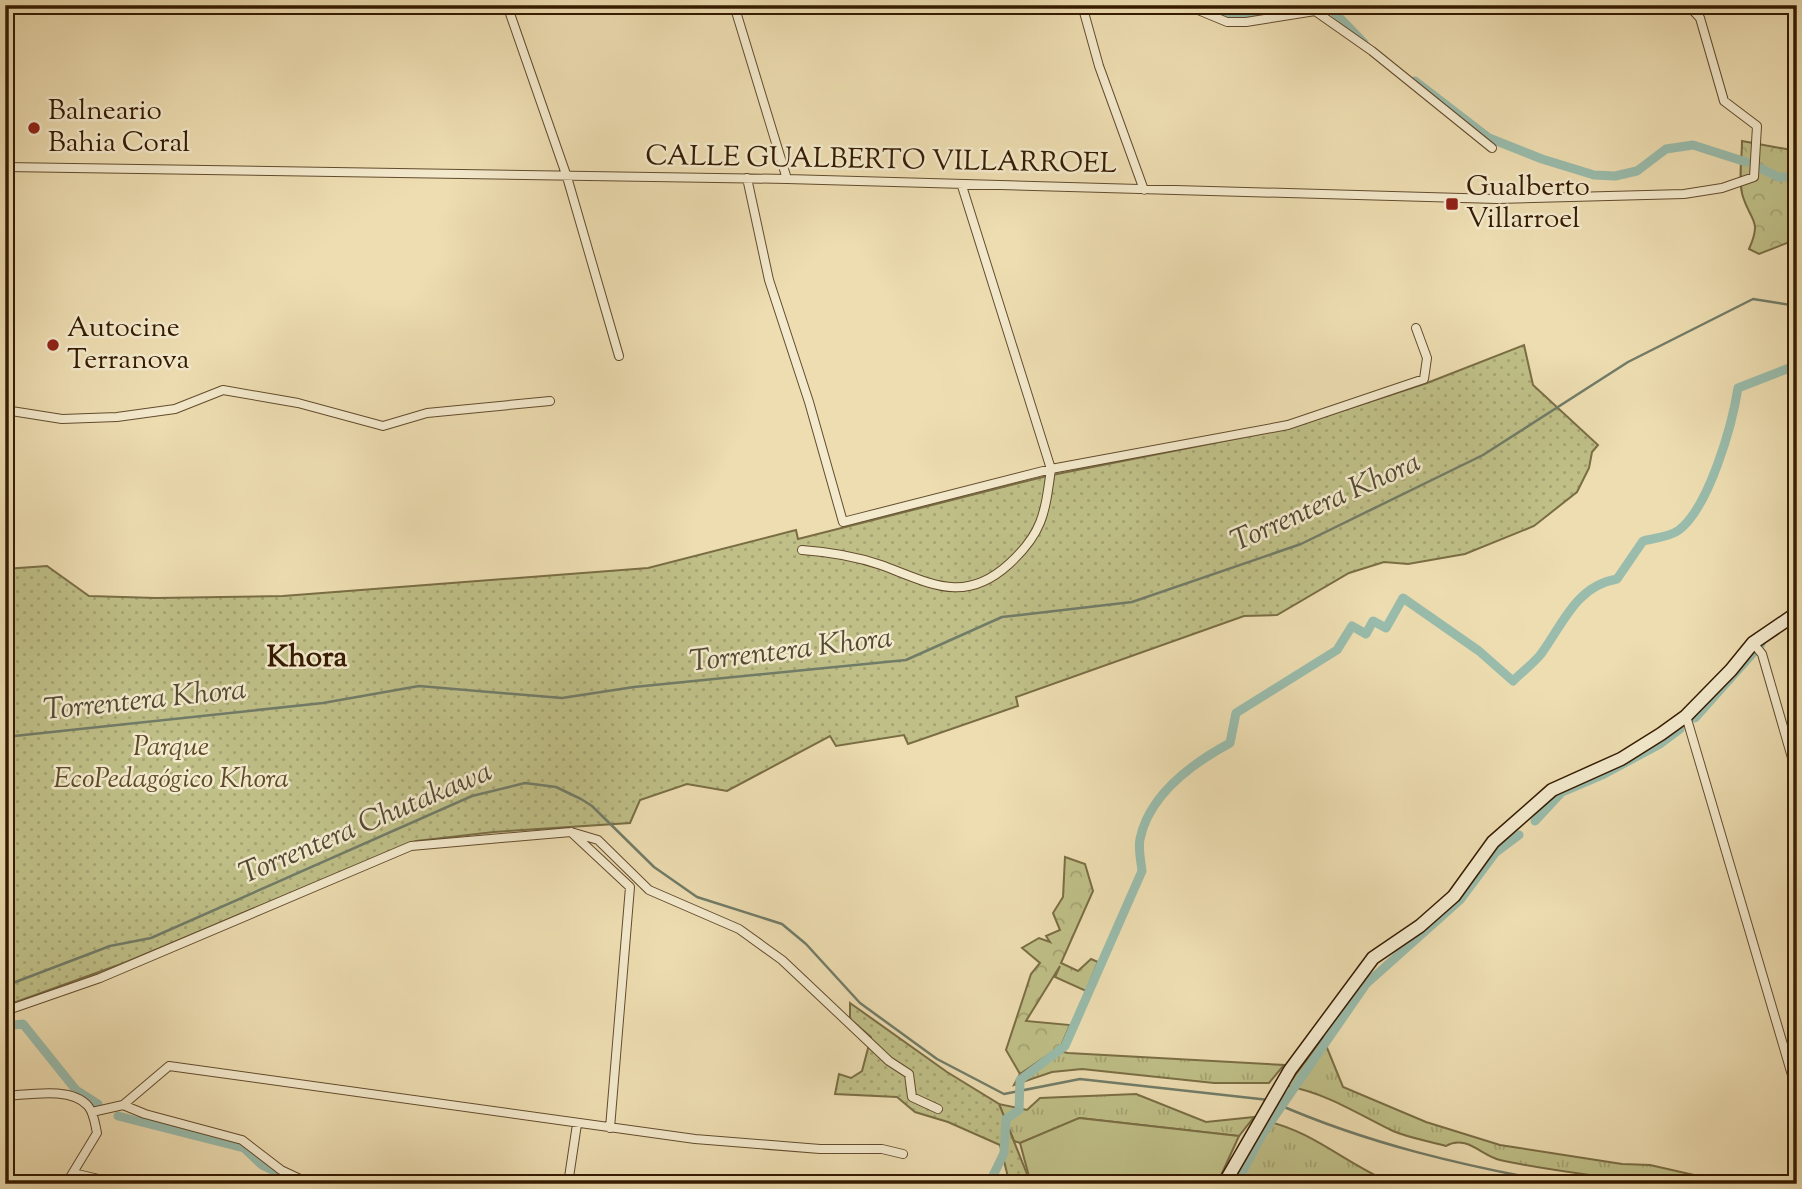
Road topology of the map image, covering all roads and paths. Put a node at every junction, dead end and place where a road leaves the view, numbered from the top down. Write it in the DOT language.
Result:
graph roads {
  1 [pos="507,5"];
  2 [pos="734,5"];
  3 [pos="1082,5"];
  4 [pos="1186,5"];
  5 [pos="1688,5"];
  6 [pos="1316,8"];
  7 [pos="1492,148"];
  8 [pos="5,167"];
  9 [pos="567,177"];
  10 [pos="747,178"];
  11 [pos="787,179"];
  12 [pos="962,186"];
  13 [pos="1144,190"];
  14 [pos="1416,328"];
  15 [pos="619,356"];
  16 [pos="550,401"];
  17 [pos="5,410"];
  18 [pos="1051,469"];
  19 [pos="802,550"];
  20 [pos="1797,613"];
  21 [pos="1753,643"];
  22 [pos="1686,716"];
  23 [pos="1797,775"];
  24 [pos="571,832"];
  25 [pos="5,1011"];
  26 [pos="1797,1092"];
  27 [pos="5,1096"];
  28 [pos="123,1105"];
  29 [pos="938,1109"];
  30 [pos="92,1112"];
  31 [pos="577,1124"];
  32 [pos="610,1128"];
  33 [pos="903,1154"];
  34 [pos="73,1173"];
  35 [pos="298,1181"];
  36 [pos="66,1184"];
  37 [pos="120,1184"];
  38 [pos="311,1184"];
  39 [pos="568,1184"];
  40 [pos="1224,1184"];
  1 -- 9 [label="street"];
  2 -- 11 [label="street"];
  3 -- 13 [label="street"];
  4 -- 6 [label="street"];
  5 -- 13 [label="street, CALLE GUALBERTO VILLARROEL"];
  6 -- 7 [label="street"];
  8 -- 9 [label="street, CALLE GUALBERTO VILLARROEL"];
  9 -- 10 [label="street, CALLE GUALBERTO VILLARROEL"];
  9 -- 15 [label="street"];
  10 -- 11 [label="street, CALLE GUALBERTO VILLARROEL"];
  10 -- 18 [label="street"];
  11 -- 12 [label="street, CALLE GUALBERTO VILLARROEL"];
  12 -- 13 [label="street, CALLE GUALBERTO VILLARROEL"];
  12 -- 18 [label="street"];
  14 -- 18 [label="street"];
  16 -- 17 [label="street"];
  18 -- 19 [label="street"];
  20 -- 21 [label="street"];
  21 -- 22 [label="street"];
  21 -- 23 [label="street"];
  22 -- 26 [label="street"];
  22 -- 40 [label="street"];
  24 -- 25 [label="street"];
  24 -- 29 [label="street"];
  24 -- 32 [label="street"];
  27 -- 30 [label="street"];
  28 -- 30 [label="street"];
  28 -- 31 [label="street"];
  28 -- 35 [label="street"];
  30 -- 34 [label="street"];
  31 -- 32 [label="street"];
  31 -- 39 [label="street"];
  32 -- 33 [label="street"];
  34 -- 36 [label="street"];
  34 -- 37 [label="street"];
  35 -- 38 [label="street"];
}
